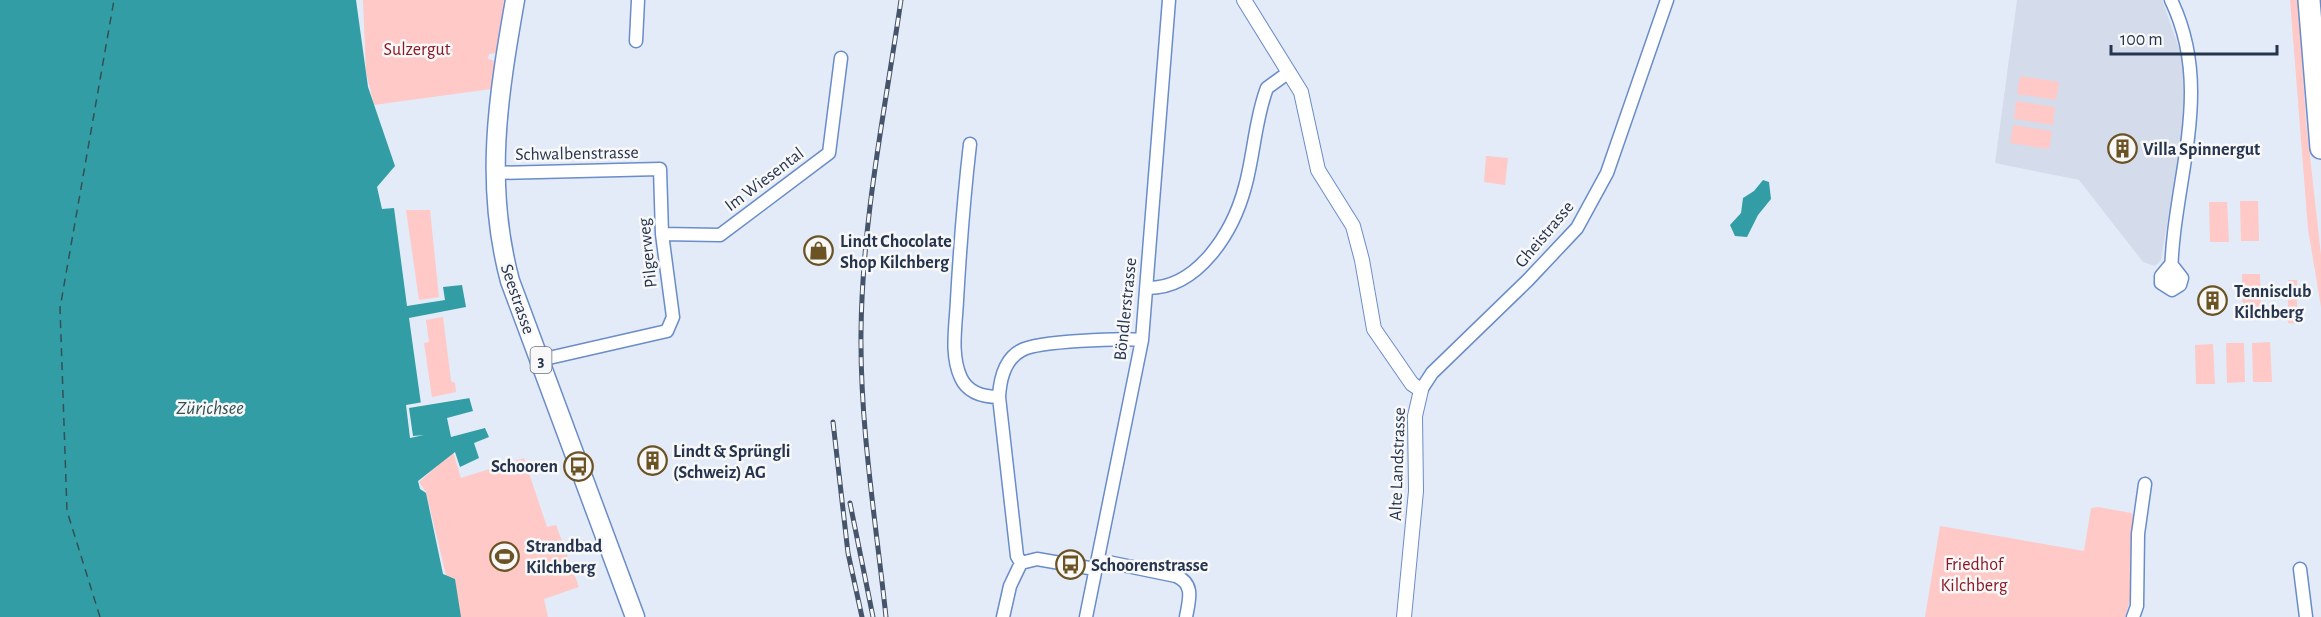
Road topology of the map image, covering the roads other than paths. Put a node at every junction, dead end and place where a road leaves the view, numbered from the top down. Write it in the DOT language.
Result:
graph roads {
  1 [pos="515,0"];
  2 [pos="638,0"];
  3 [pos="1169,0"];
  4 [pos="1245,0"];
  5 [pos="1667,0"];
  6 [pos="2171,0"];
  7 [pos="2309,0"];
  8 [pos="636,41"];
  9 [pos="841,58"];
  10 [pos="1289,72"];
  11 [pos="970,144"];
  12 [pos="2321,148"];
  13 [pos="660,169"];
  14 [pos="494,173"];
  15 [pos="662,234"];
  16 [pos="2171,280"];
  17 [pos="1147,288"];
  18 [pos="1142,340"];
  19 [pos="540,360"];
  20 [pos="1421,390"];
  21 [pos="999,397"];
  22 [pos="2145,484"];
  23 [pos="1021,563"];
  24 [pos="1097,565"];
  25 [pos="2300,569"];
  26 [pos="635,617"];
  27 [pos="1003,617"];
  28 [pos="1086,617"];
  29 [pos="1186,617"];
  30 [pos="1404,617"];
  31 [pos="2133,617"];
  32 [pos="2306,617"];
  1 -- 14 [label="main road, Seestrasse / 3"];
  2 -- 8 [label="street"];
  3 -- 17 [label="street, Böndlerstrasse"];
  4 -- 10 [label="street, Alte Landstrasse"];
  5 -- 20 [label="street, Gheistrasse"];
  6 -- 16 [label="street"];
  7 -- 12 [label="highway"];
  9 -- 15 [label="street, Im Wiesental"];
  10 -- 17 [label="street"];
  10 -- 20 [label="street, Alte Landstrasse"];
  11 -- 21 [label="street"];
  13 -- 14 [label="street, Schwalbenstrasse"];
  13 -- 15 [label="street, Pilgerweg"];
  14 -- 19 [label="main road, Seestrasse / 3"];
  15 -- 19 [label="street, Pilgerweg"];
  17 -- 18 [label="street, Böndlerstrasse"];
  18 -- 21 [label="street"];
  18 -- 24 [label="street, Böndlerstrasse"];
  19 -- 26 [label="main road, Seestrasse / 3"];
  20 -- 30 [label="street, Alte Landstrasse"];
  21 -- 23 [label="street"];
  22 -- 31 [label="street"];
  23 -- 24 [label="street"];
  23 -- 27 [label="street"];
  24 -- 28 [label="street, Böndlerstrasse"];
  24 -- 29 [label="street"];
  25 -- 32 [label="street"];
}
